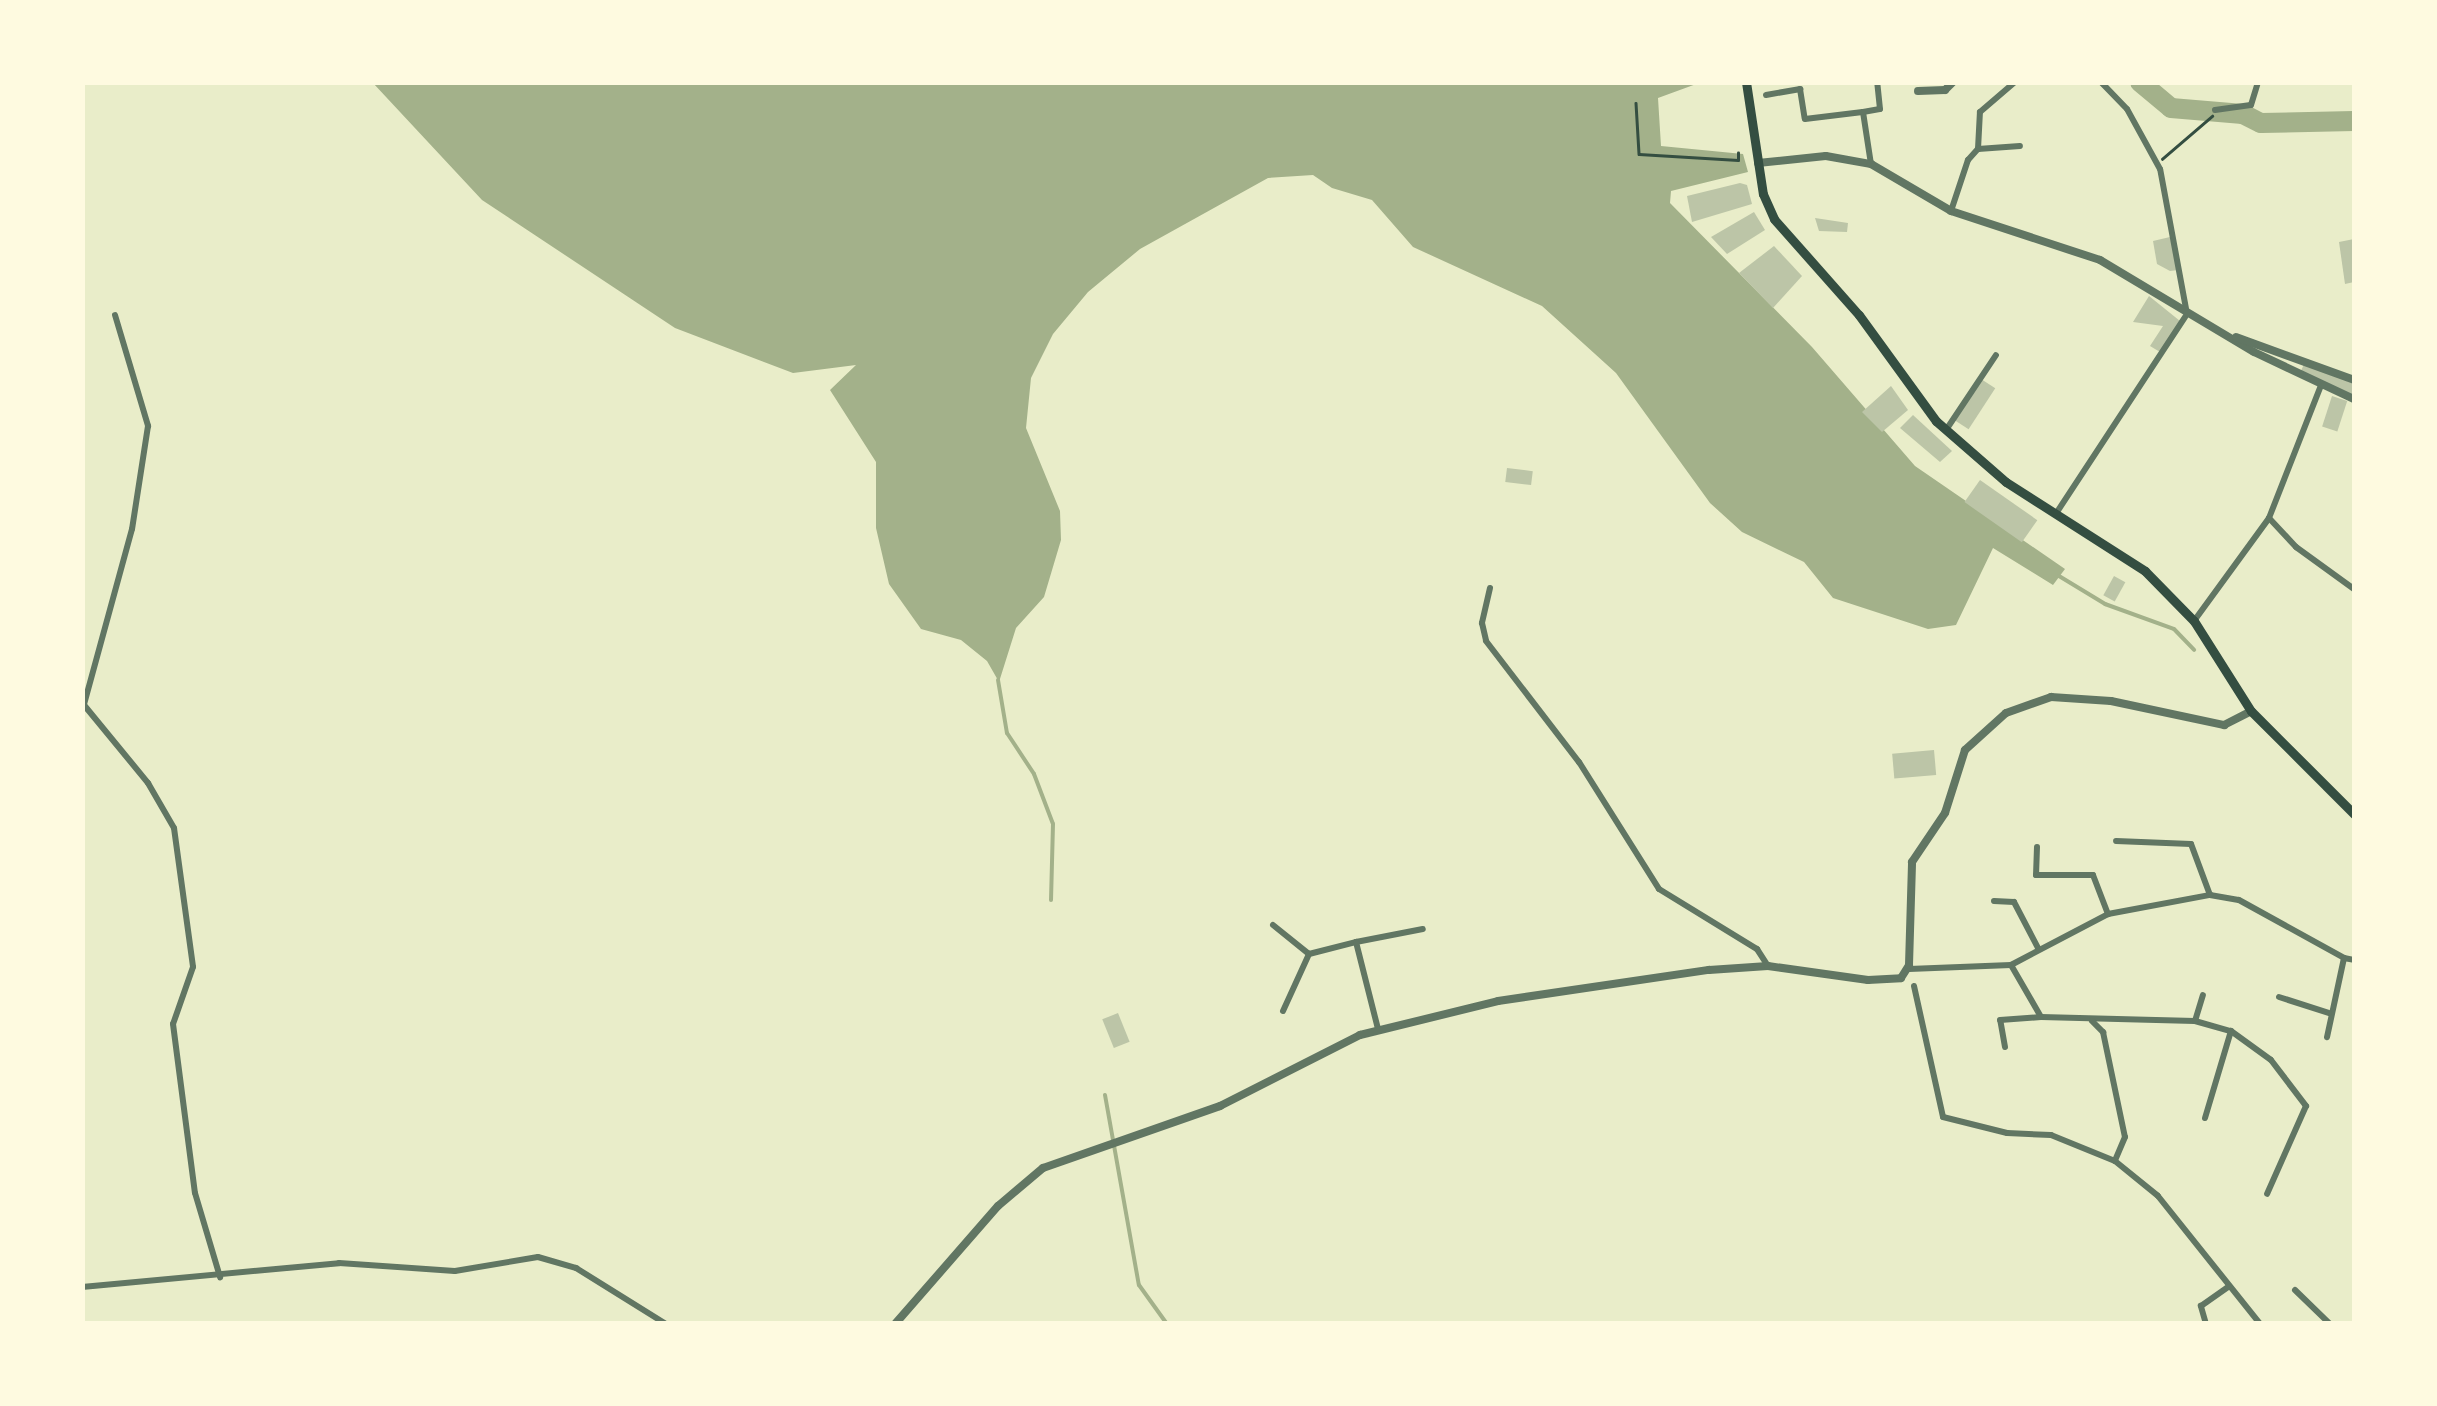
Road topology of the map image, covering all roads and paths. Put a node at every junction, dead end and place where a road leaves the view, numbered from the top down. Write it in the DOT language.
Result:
graph roads {
  1 [pos="1746,82"];
  2 [pos="1878,82"];
  3 [pos="1953,82"];
  4 [pos="2015,82"];
  5 [pos="2076,82"];
  6 [pos="2088,82"];
  7 [pos="2101,82"];
  8 [pos="2258,82"];
  9 [pos="1918,90"];
  10 [pos="1766,94"];
  11 [pos="1636,103"];
  12 [pos="1863,112"];
  13 [pos="2213,114"];
  14 [pos="2020,146"];
  15 [pos="1978,149"];
  16 [pos="1738,153"];
  17 [pos="2156,162"];
  18 [pos="1758,163"];
  19 [pos="1870,164"];
  20 [pos="1951,211"];
  21 [pos="2187,314"];
  22 [pos="115,315"];
  23 [pos="2227,335"];
  24 [pos="1996,354"];
  25 [pos="2354,380"];
  26 [pos="2321,385"];
  27 [pos="2354,399"];
  28 [pos="1946,430"];
  29 [pos="2057,512"];
  30 [pos="2269,518"];
  31 [pos="1490,588"];
  32 [pos="2354,589"];
  33 [pos="2194,621"];
  34 [pos="2251,711"];
  35 [pos="2354,814"];
  36 [pos="2116,841"];
  37 [pos="2037,847"];
  38 [pos="2210,894"];
  39 [pos="1994,902"];
  40 [pos="2108,914"];
  41 [pos="1273,925"];
  42 [pos="1422,928"];
  43 [pos="1356,942"];
  44 [pos="2038,948"];
  45 [pos="1309,954"];
  46 [pos="2344,958"];
  47 [pos="2354,960"];
  48 [pos="2012,964"];
  49 [pos="1768,966"];
  50 [pos="1909,969"];
  51 [pos="1914,986"];
  52 [pos="2204,995"];
  53 [pos="2280,998"];
  54 [pos="1283,1011"];
  55 [pos="2329,1012"];
  56 [pos="2041,1017"];
  57 [pos="2091,1020"];
  58 [pos="2195,1021"];
  59 [pos="1378,1029"];
  60 [pos="2231,1031"];
  61 [pos="2327,1037"];
  62 [pos="2005,1047"];
  63 [pos="2205,1118"];
  64 [pos="2115,1161"];
  65 [pos="2266,1194"];
  66 [pos="220,1277"];
  67 [pos="82,1287"];
  68 [pos="2228,1287"];
  69 [pos="2295,1290"];
  70 [pos="666,1324"];
  71 [pos="895,1324"];
  72 [pos="2206,1324"];
  73 [pos="2260,1324"];
  74 [pos="2330,1324"];
  1 -- 18 [label="main road"];
  2 -- 12 [label="street"];
  3 -- 9 [label="street"];
  4 -- 15 [label="street"];
  5 -- 6 [label="street"];
  7 -- 17 [label="street"];
  8 -- 13 [label="street"];
  10 -- 12 [label="street"];
  11 -- 16 [label="path"];
  12 -- 19 [label="street"];
  13 -- 17 [label="path"];
  14 -- 15 [label="street"];
  15 -- 20 [label="street"];
  17 -- 21 [label="street"];
  18 -- 19 [label="street"];
  18 -- 28 [label="main road"];
  19 -- 20 [label="street"];
  20 -- 21 [label="street"];
  21 -- 23 [label="street"];
  21 -- 29 [label="street"];
  22 -- 66 [label="street"];
  23 -- 25 [label="street"];
  23 -- 26 [label="street"];
  24 -- 28 [label="street"];
  26 -- 27 [label="street"];
  26 -- 30 [label="street"];
  28 -- 29 [label="main road"];
  29 -- 33 [label="main road"];
  30 -- 32 [label="street"];
  30 -- 33 [label="street"];
  31 -- 49 [label="street"];
  33 -- 34 [label="main road"];
  34 -- 35 [label="main road"];
  34 -- 50 [label="street"];
  36 -- 38 [label="street"];
  37 -- 40 [label="street"];
  38 -- 40 [label="street"];
  38 -- 46 [label="street"];
  39 -- 44 [label="street"];
  40 -- 44 [label="street"];
  41 -- 45 [label="street"];
  42 -- 43 [label="street"];
  43 -- 45 [label="street"];
  43 -- 59 [label="street"];
  44 -- 48 [label="street"];
  45 -- 54 [label="street"];
  46 -- 47 [label="street"];
  46 -- 55 [label="street"];
  48 -- 50 [label="street"];
  48 -- 56 [label="street"];
  49 -- 50 [label="street"];
  49 -- 59 [label="street"];
  51 -- 64 [label="street"];
  52 -- 58 [label="street"];
  53 -- 55 [label="street"];
  55 -- 61 [label="street"];
  56 -- 57 [label="street"];
  56 -- 62 [label="street"];
  57 -- 58 [label="street"];
  57 -- 64 [label="street"];
  58 -- 60 [label="street"];
  59 -- 71 [label="street"];
  60 -- 63 [label="street"];
  60 -- 65 [label="street"];
  64 -- 68 [label="street"];
  66 -- 67 [label="street"];
  66 -- 70 [label="street"];
  68 -- 72 [label="street"];
  68 -- 73 [label="street"];
  69 -- 74 [label="street"];
}
